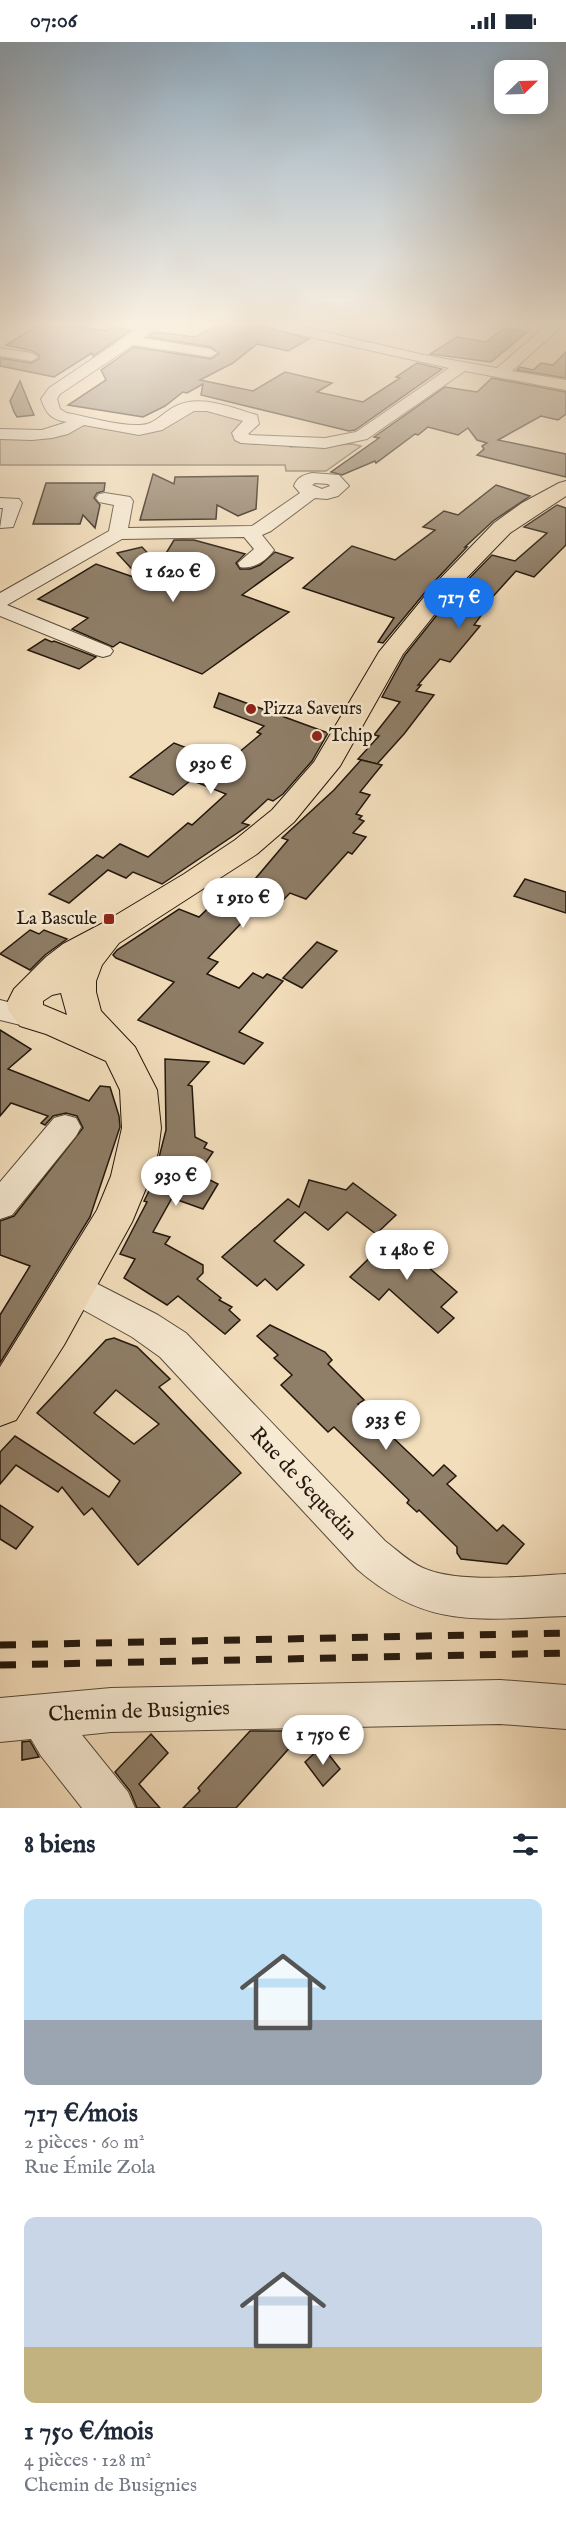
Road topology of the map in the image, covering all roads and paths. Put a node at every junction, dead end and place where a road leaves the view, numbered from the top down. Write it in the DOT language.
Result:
graph roads {
  1 [pos="53,408"];
  2 [pos="184,408"];
  3 [pos="214,408"];
  4 [pos="402,408"];
  5 [pos="81,420"];
  6 [pos="0,434"];
  7 [pos="566,487"];
  8 [pos="312,492"];
  9 [pos="105,498"];
  10 [pos="0,503"];
  11 [pos="0,523"];
  12 [pos="250,532"];
  13 [pos="118,534"];
  14 [pos="247,563"];
  15 [pos="0,602"];
  16 [pos="0,609"];
  17 [pos="103,651"];
  18 [pos="113,932"];
  19 [pos="79,997"];
  20 [pos="25,1005"];
  21 [pos="129,1069"];
  22 [pos="65,1128"];
  23 [pos="0,1205"];
  24 [pos="74,1287"];
  25 [pos="0,1405"];
  26 [pos="566,1595"];
  27 [pos="566,1707"];
  28 [pos="21,1717"];
  29 [pos="112,1808"];
  1 -- 5 [label="street"];
  2 -- 5 [label="street"];
  3 -- 4 [label="street"];
  5 -- 6 [label="street"];
  7 -- 18 [label="main road"];
  8 -- 12 [label="street"];
  9 -- 13 [label="street"];
  10 -- 11 [label="street"];
  12 -- 13 [label="street"];
  12 -- 14 [label="street"];
  13 -- 15 [label="street"];
  16 -- 17 [label="street"];
  18 -- 19 [label="main road"];
  18 -- 20 [label="main road"];
  19 -- 20 [label="main road"];
  19 -- 21 [label="main road"];
  20 -- 21 [label="main road"];
  21 -- 24 [label="main road"];
  22 -- 23 [label="street"];
  24 -- 25 [label="main road"];
  24 -- 26 [label="street, Rue de Sequedin"];
  27 -- 28 [label="street, Chemin de Busignies"];
  28 -- 29 [label="street"];
}
